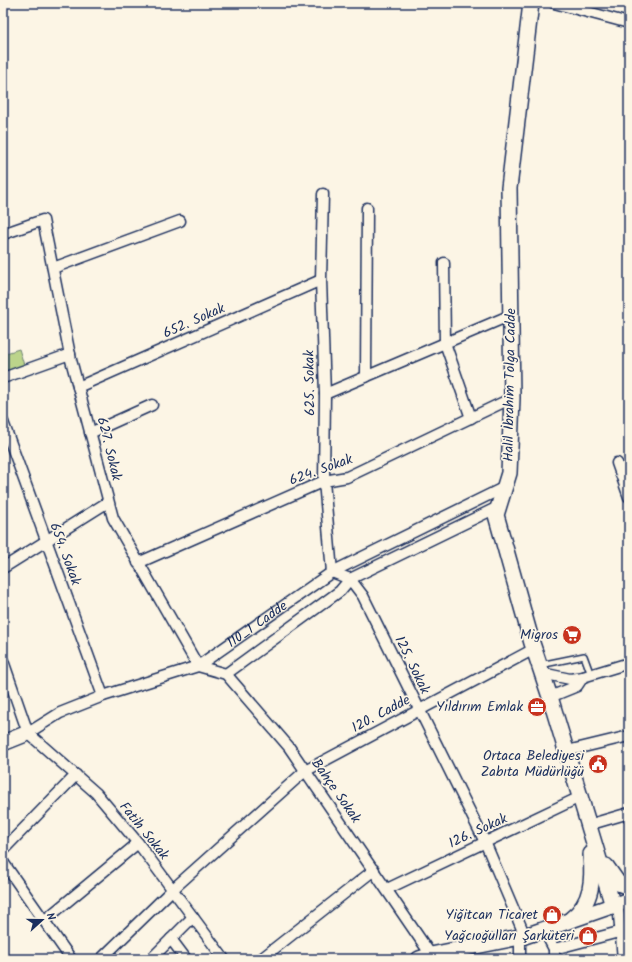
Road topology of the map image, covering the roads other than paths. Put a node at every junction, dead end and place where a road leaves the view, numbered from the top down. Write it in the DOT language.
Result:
graph roads {
  1 [pos="531,3"];
  2 [pos="554,3"];
  3 [pos="629,23"];
  4 [pos="323,194"];
  5 [pos="367,208"];
  6 [pos="180,221"];
  7 [pos="3,234"];
  8 [pos="444,263"];
  9 [pos="53,268"];
  10 [pos="321,280"];
  11 [pos="511,315"];
  12 [pos="445,343"];
  13 [pos="70,354"];
  14 [pos="366,377"];
  15 [pos="3,378"];
  16 [pos="78,387"];
  17 [pos="325,394"];
  18 [pos="512,398"];
  19 [pos="152,405"];
  20 [pos="471,418"];
  21 [pos="3,422"];
  22 [pos="90,433"];
  23 [pos="618,463"];
  24 [pos="324,481"];
  25 [pos="505,487"];
  26 [pos="629,497"];
  27 [pos="108,502"];
  28 [pos="498,507"];
  29 [pos="46,541"];
  30 [pos="138,563"];
  31 [pos="3,568"];
  32 [pos="332,572"];
  33 [pos="350,579"];
  34 [pos="534,649"];
  35 [pos="3,661"];
  36 [pos="629,663"];
  37 [pos="198,666"];
  38 [pos="541,669"];
  39 [pos="226,674"];
  40 [pos="587,676"];
  41 [pos="103,696"];
  42 [pos="550,697"];
  43 [pos="419,710"];
  44 [pos="28,733"];
  45 [pos="629,736"];
  46 [pos="3,743"];
  47 [pos="567,751"];
  48 [pos="305,771"];
  49 [pos="76,776"];
  50 [pos="580,797"];
  51 [pos="629,813"];
  52 [pos="588,825"];
  53 [pos="485,842"];
  54 [pos="138,843"];
  55 [pos="3,850"];
  56 [pos="3,862"];
  57 [pos="374,870"];
  58 [pos="629,887"];
  59 [pos="387,889"];
  60 [pos="172,890"];
  61 [pos="620,903"];
  62 [pos="193,917"];
  63 [pos="45,920"];
  64 [pos="570,920"];
  65 [pos="544,930"];
  66 [pos="619,932"];
  67 [pos="522,936"];
  68 [pos="171,939"];
  69 [pos="554,954"];
  70 [pos="425,957"];
  71 [pos="71,959"];
  72 [pos="101,959"];
  73 [pos="151,959"];
  74 [pos="186,959"];
  75 [pos="224,959"];
  76 [pos="261,959"];
  77 [pos="520,959"];
  78 [pos="623,959"];
  1 -- 11 [label="street, Halil İbrahim Tolga Cadde"];
  2 -- 3 [label="street"];
  4 -- 10 [label="street, 625. Sokak"];
  5 -- 14 [label="street"];
  6 -- 9 [label="street"];
  7 -- 9 [label="street, 627. Sokak"];
  8 -- 12 [label="street"];
  9 -- 13 [label="street, 627. Sokak"];
  10 -- 16 [label="street, 652. Sokak"];
  10 -- 17 [label="street, 625. Sokak"];
  11 -- 12 [label="street"];
  11 -- 18 [label="street, Halil İbrahim Tolga Cadde"];
  12 -- 14 [label="street"];
  12 -- 20 [label="street"];
  13 -- 15 [label="street"];
  13 -- 16 [label="street, 627. Sokak"];
  14 -- 17 [label="street"];
  16 -- 22 [label="street, 627. Sokak"];
  17 -- 24 [label="street, 625. Sokak"];
  18 -- 20 [label="street, 624. Sokak"];
  18 -- 25 [label="street, Halil İbrahim Tolga Cadde"];
  19 -- 22 [label="street"];
  20 -- 24 [label="street, 624. Sokak"];
  21 -- 29 [label="street, 654. Sokak"];
  22 -- 27 [label="street, 627. Sokak"];
  23 -- 26 [label="street"];
  24 -- 30 [label="street, 624. Sokak"];
  24 -- 32 [label="street, 625. Sokak"];
  25 -- 28 [label="street, Halil İbrahim Tolga Cadde"];
  25 -- 32 [label="street, 110_1 Cadde"];
  27 -- 29 [label="street"];
  27 -- 30 [label="street, 627. Sokak"];
  28 -- 33 [label="street, 110_1 Cadde"];
  28 -- 34 [label="street, Halil İbrahim Tolga Cadde"];
  29 -- 31 [label="street"];
  29 -- 41 [label="street, 654. Sokak"];
  30 -- 37 [label="street, 627. Sokak"];
  32 -- 33 [label="street"];
  32 -- 37 [label="street, 110_1 Cadde"];
  33 -- 39 [label="street, 110_1 Cadde"];
  33 -- 43 [label="street, 125. Sokak"];
  34 -- 38 [label="street, Halil İbrahim Tolga Cadde"];
  34 -- 43 [label="street, 120. Cadde"];
  35 -- 44 [label="street"];
  36 -- 40 [label="street"];
  37 -- 39 [label="street"];
  37 -- 41 [label="street, 110_1 Cadde"];
  38 -- 40 [label="street"];
  38 -- 40 [label="lane"];
  38 -- 42 [label="street, Halil İbrahim Tolga Cadde"];
  39 -- 48 [label="street, Bahçe Sokak"];
  40 -- 42 [label="street"];
  41 -- 44 [label="street, 110_1 Cadde"];
  42 -- 47 [label="street, Halil İbrahim Tolga Cadde"];
  43 -- 48 [label="street, 120. Cadde"];
  43 -- 53 [label="street, 125. Sokak"];
  44 -- 46 [label="street, 110_1 Cadde"];
  44 -- 49 [label="street, Fatih Sokak"];
  45 -- 47 [label="street"];
  47 -- 50 [label="street, Halil İbrahim Tolga Cadde"];
  48 -- 57 [label="street, Bahçe Sokak"];
  48 -- 60 [label="street, 120. Cadde"];
  49 -- 54 [label="street, Fatih Sokak"];
  49 -- 55 [label="street"];
  50 -- 52 [label="street, Halil İbrahim Tolga Cadde"];
  50 -- 53 [label="street, 126. Sokak"];
  51 -- 52 [label="street"];
  52 -- 58 [label="street"];
  52 -- 61 [label="street"];
  52 -- 64 [label="street"];
  53 -- 59 [label="street, 126. Sokak"];
  53 -- 67 [label="street, 125. Sokak"];
  54 -- 60 [label="street, Fatih Sokak"];
  54 -- 63 [label="street"];
  56 -- 63 [label="street"];
  57 -- 59 [label="street, Bahçe Sokak"];
  57 -- 76 [label="street"];
  59 -- 70 [label="street, Bahçe Sokak"];
  60 -- 62 [label="street, Fatih Sokak"];
  60 -- 72 [label="street, 120. Cadde"];
  61 -- 64 [label="street"];
  61 -- 66 [label="street"];
  62 -- 68 [label="street"];
  62 -- 75 [label="street, Fatih Sokak"];
  63 -- 71 [label="street"];
  64 -- 65 [label="street"];
  65 -- 67 [label="street"];
  65 -- 69 [label="street"];
  66 -- 69 [label="street"];
  66 -- 78 [label="street"];
  67 -- 70 [label="street"];
  67 -- 77 [label="street"];
  68 -- 73 [label="street"];
  68 -- 74 [label="street"];
}
